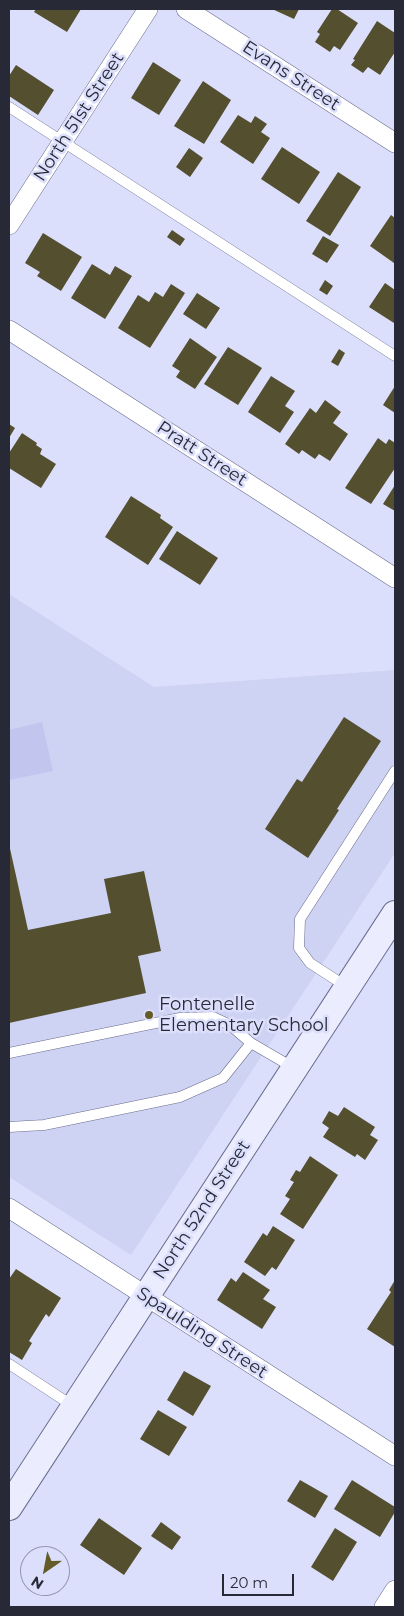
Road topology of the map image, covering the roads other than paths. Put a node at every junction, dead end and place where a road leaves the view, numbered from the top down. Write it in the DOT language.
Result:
graph roads {
  1 [pos="148,9"];
  2 [pos="186,9"];
  3 [pos="9,107"];
  4 [pos="63,142"];
  5 [pos="395,143"];
  6 [pos="9,225"];
  7 [pos="9,330"];
  8 [pos="395,356"];
  9 [pos="395,578"];
  10 [pos="395,771"];
  11 [pos="395,914"];
  12 [pos="347,988"];
  13 [pos="251,1043"];
  14 [pos="9,1054"];
  15 [pos="294,1068"];
  16 [pos="9,1127"];
  17 [pos="9,1208"];
  18 [pos="146,1297"];
  19 [pos="9,1364"];
  20 [pos="74,1407"];
  21 [pos="395,1456"];
  22 [pos="9,1507"];
  23 [pos="395,1590"];
  24 [pos="384,1607"];
  1 -- 4 [label="street, North 51st Street"];
  2 -- 5 [label="street, Evans Street"];
  3 -- 4 [label="lane"];
  4 -- 6 [label="street, North 51st Street"];
  4 -- 8 [label="lane"];
  7 -- 9 [label="street, Pratt Street"];
  10 -- 12 [label="lane"];
  11 -- 12 [label="main road, North 52nd Street"];
  12 -- 15 [label="main road, North 52nd Street"];
  13 -- 14 [label="lane"];
  13 -- 15 [label="lane"];
  13 -- 16 [label="lane"];
  15 -- 18 [label="main road, North 52nd Street"];
  17 -- 18 [label="street, Spaulding Street"];
  18 -- 20 [label="main road, North 52nd Street"];
  18 -- 21 [label="street, Spaulding Street"];
  19 -- 20 [label="lane"];
  20 -- 22 [label="main road, North 52nd Street"];
  23 -- 24 [label="street"];
}
